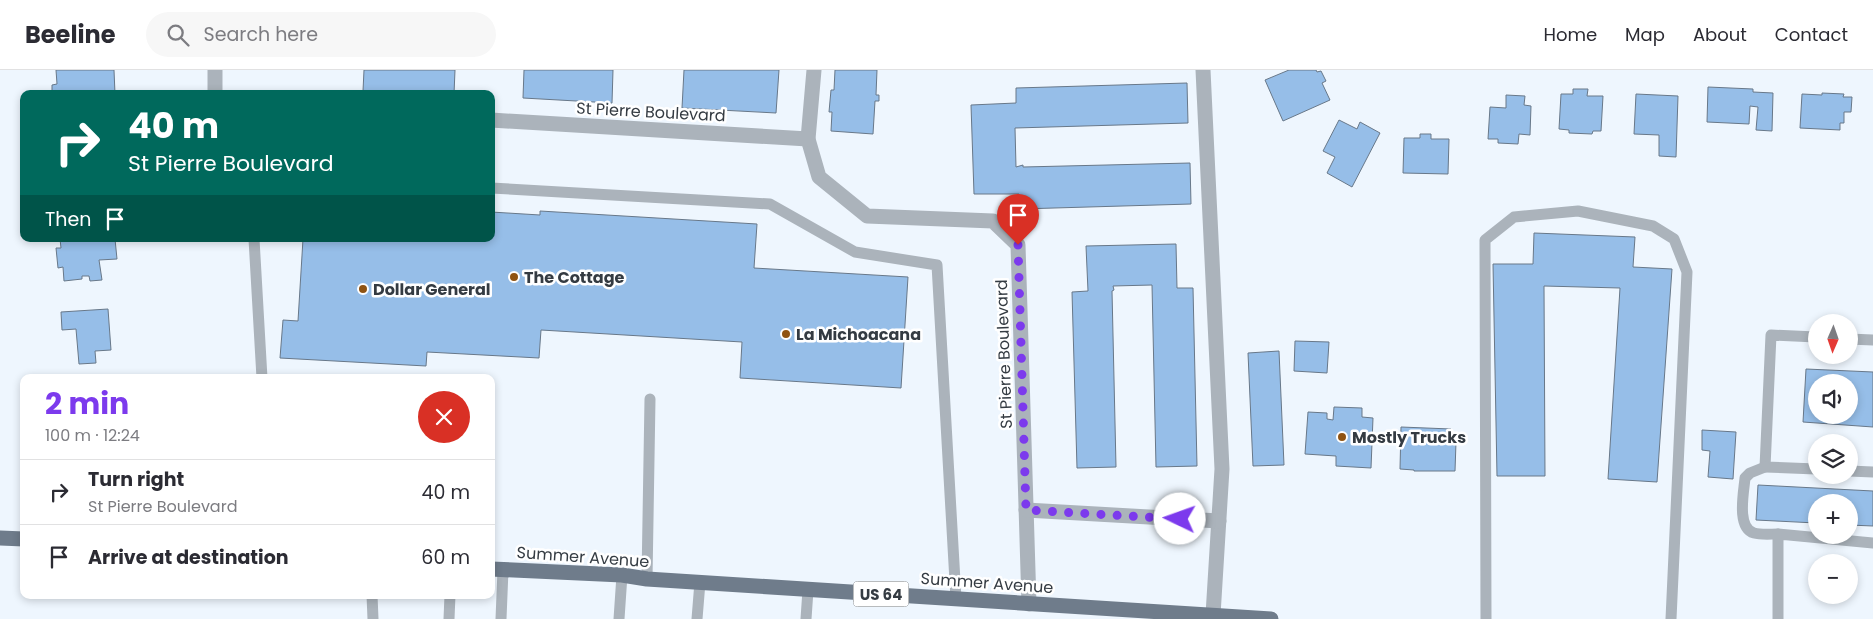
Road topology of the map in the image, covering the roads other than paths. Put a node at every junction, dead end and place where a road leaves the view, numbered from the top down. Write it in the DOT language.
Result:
graph roads {
  1 [pos="215,70"];
  2 [pos="814,70"];
  3 [pos="1203,70"];
  4 [pos="215,90"];
  5 [pos="495,120"];
  6 [pos="808,139"];
  7 [pos="495,188"];
  8 [pos="254,242"];
  9 [pos="1808,337"];
  10 [pos="1858,339"];
  11 [pos="1873,340"];
  12 [pos="262,374"];
  13 [pos="650,399"];
  14 [pos="1765,467"];
  15 [pos="1808,469"];
  16 [pos="1858,471"];
  17 [pos="1873,472"];
  18 [pos="1026,510"];
  19 [pos="1219,522"];
  20 [pos="1778,534"];
  21 [pos="0,538"];
  22 [pos="20,540"];
  23 [pos="1873,543"];
  24 [pos="497,569"];
  25 [pos="622,575"];
  26 [pos="647,579"];
  27 [pos="700,582"];
  28 [pos="808,590"];
  29 [pos="372,599"];
  30 [pos="450,599"];
  31 [pos="956,599"];
  32 [pos="1029,604"];
  33 [pos="1213,616"];
  34 [pos="1254,618"];
  35 [pos="372,619"];
  36 [pos="449,619"];
  37 [pos="501,619"];
  38 [pos="619,619"];
  39 [pos="698,619"];
  40 [pos="806,619"];
  41 [pos="1271,619"];
  42 [pos="1486,619"];
  43 [pos="1671,619"];
  44 [pos="1778,619"];
  1 -- 4 [label="street"];
  2 -- 6 [label="street, St Pierre Boulevard"];
  3 -- 19 [label="street"];
  5 -- 6 [label="street, St Pierre Boulevard"];
  6 -- 18 [label="street, St Pierre Boulevard"];
  7 -- 31 [label="lane"];
  8 -- 12 [label="lane"];
  9 -- 14 [label="lane"];
  10 -- 11 [label="lane"];
  13 -- 26 [label="lane"];
  14 -- 15 [label="lane"];
  14 -- 20 [label="lane"];
  16 -- 17 [label="lane"];
  18 -- 19 [label="street"];
  18 -- 32 [label="street, St Pierre Boulevard"];
  19 -- 33 [label="street"];
  20 -- 23 [label="lane"];
  20 -- 44 [label="lane"];
  21 -- 22 [label="main road"];
  24 -- 25 [label="main road, Summer Avenue / US 64"];
  24 -- 37 [label="lane"];
  25 -- 26 [label="main road, Summer Avenue / US 64"];
  25 -- 38 [label="lane"];
  26 -- 27 [label="main road, Summer Avenue / US 64"];
  27 -- 28 [label="main road, Summer Avenue / US 64"];
  27 -- 39 [label="lane"];
  28 -- 31 [label="main road, Summer Avenue / US 64"];
  28 -- 40 [label="lane"];
  29 -- 35 [label="lane"];
  30 -- 36 [label="lane"];
  31 -- 32 [label="main road, Summer Avenue / US 64"];
  32 -- 33 [label="main road, Summer Avenue / US 64"];
  33 -- 34 [label="main road, Summer Avenue / US 64"];
  34 -- 41 [label="main road, Summer Avenue / US 64"];
  42 -- 43 [label="lane"];
}
